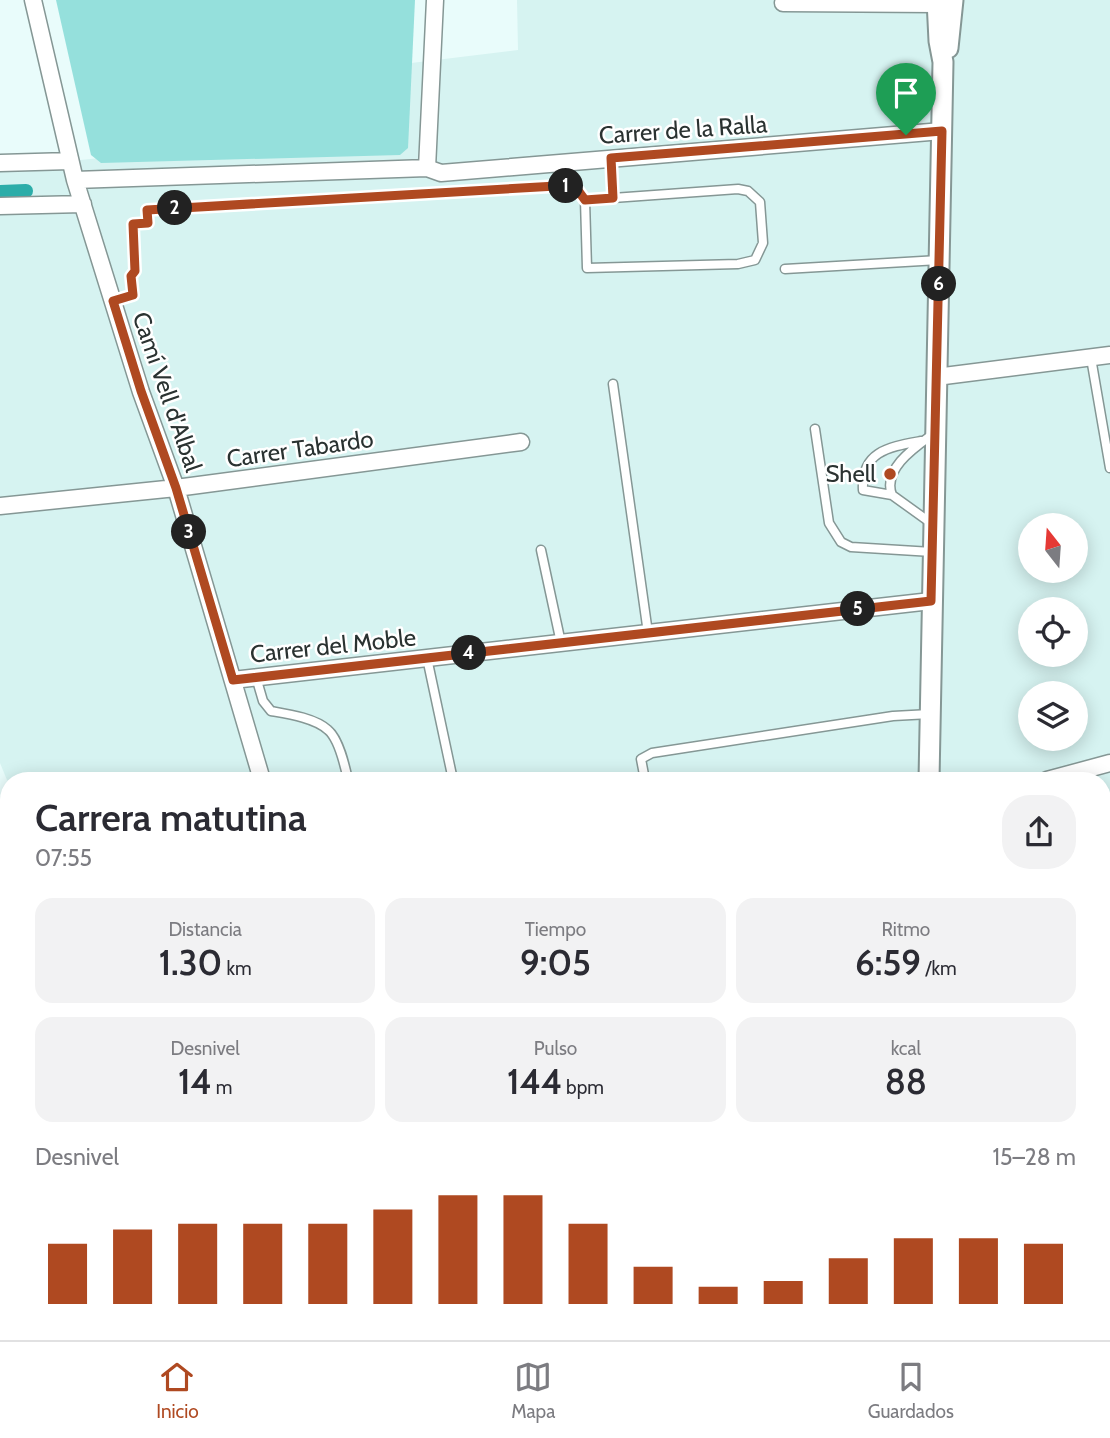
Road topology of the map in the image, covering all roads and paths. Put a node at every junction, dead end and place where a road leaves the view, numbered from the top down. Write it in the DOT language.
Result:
graph roads {
  1 [pos="33,0"];
  2 [pos="435,0"];
  3 [pos="942,2"];
  4 [pos="783,3"];
  5 [pos="942,131"];
  6 [pos="611,158"];
  7 [pos="70,161"];
  8 [pos="0,163"];
  9 [pos="427,168"];
  10 [pos="75,180"];
  11 [pos="613,198"];
  12 [pos="585,200"];
  13 [pos="83,204"];
  14 [pos="0,206"];
  15 [pos="939,260"];
  16 [pos="785,269"];
  17 [pos="113,301"];
  18 [pos="1110,355"];
  19 [pos="1091,358"];
  20 [pos="936,377"];
  21 [pos="613,384"];
  22 [pos="815,429"];
  23 [pos="930,437"];
  24 [pos="522,442"];
  25 [pos="1110,468"];
  26 [pos="176,488"];
  27 [pos="892,495"];
  28 [pos="0,506"];
  29 [pos="933,525"];
  30 [pos="541,550"];
  31 [pos="932,552"];
  32 [pos="931,601"];
  33 [pos="648,633"];
  34 [pos="561,643"];
  35 [pos="427,658"];
  36 [pos="256,677"];
  37 [pos="233,680"];
  38 [pos="930,714"];
  39 [pos="1110,763"];
  40 [pos="260,772"];
  41 [pos="346,772"];
  42 [pos="451,772"];
  43 [pos="643,772"];
  44 [pos="929,772"];
  45 [pos="1077,772"];
  1 -- 7 [label="street, Camí Vell d'Albal"];
  2 -- 9 [label="street"];
  3 -- 4 [label="street"];
  3 -- 5 [label="street"];
  5 -- 6 [label="street, Carrer de la Ralla"];
  5 -- 15 [label="street"];
  6 -- 9 [label="street, Carrer de la Ralla"];
  6 -- 11 [label="lane"];
  7 -- 8 [label="street"];
  7 -- 10 [label="street, Camí Vell d'Albal"];
  9 -- 10 [label="street, Carrer de la Ralla"];
  10 -- 13 [label="street, Camí Vell d'Albal"];
  11 -- 12 [label="lane"];
  11 -- 12 [label="lane"];
  12 -- 17 [label="lane"];
  13 -- 14 [label="street"];
  13 -- 17 [label="street, Camí Vell d'Albal"];
  15 -- 16 [label="lane"];
  15 -- 20 [label="street"];
  17 -- 26 [label="street, Camí Vell d'Albal"];
  18 -- 19 [label="street"];
  19 -- 20 [label="street"];
  19 -- 25 [label="lane"];
  20 -- 23 [label="street"];
  21 -- 33 [label="lane"];
  22 -- 31 [label="lane"];
  23 -- 27 [label="lane"];
  23 -- 27 [label="lane"];
  23 -- 29 [label="street"];
  24 -- 26 [label="street, Carrer Tabardo"];
  26 -- 28 [label="street, Carrer Tabardo"];
  26 -- 37 [label="street, Camí Vell d'Albal"];
  27 -- 29 [label="lane"];
  29 -- 31 [label="street"];
  30 -- 34 [label="lane"];
  31 -- 32 [label="street"];
  32 -- 33 [label="street, Carrer del Moble"];
  32 -- 38 [label="street"];
  33 -- 34 [label="street, Carrer del Moble"];
  34 -- 35 [label="street, Carrer del Moble"];
  35 -- 36 [label="street, Carrer del Moble"];
  35 -- 42 [label="lane"];
  36 -- 37 [label="street, Carrer del Moble"];
  36 -- 41 [label="lane"];
  37 -- 40 [label="street, Camí Vell d'Albal"];
  38 -- 43 [label="lane"];
  38 -- 44 [label="street"];
  39 -- 45 [label="street"];
}
